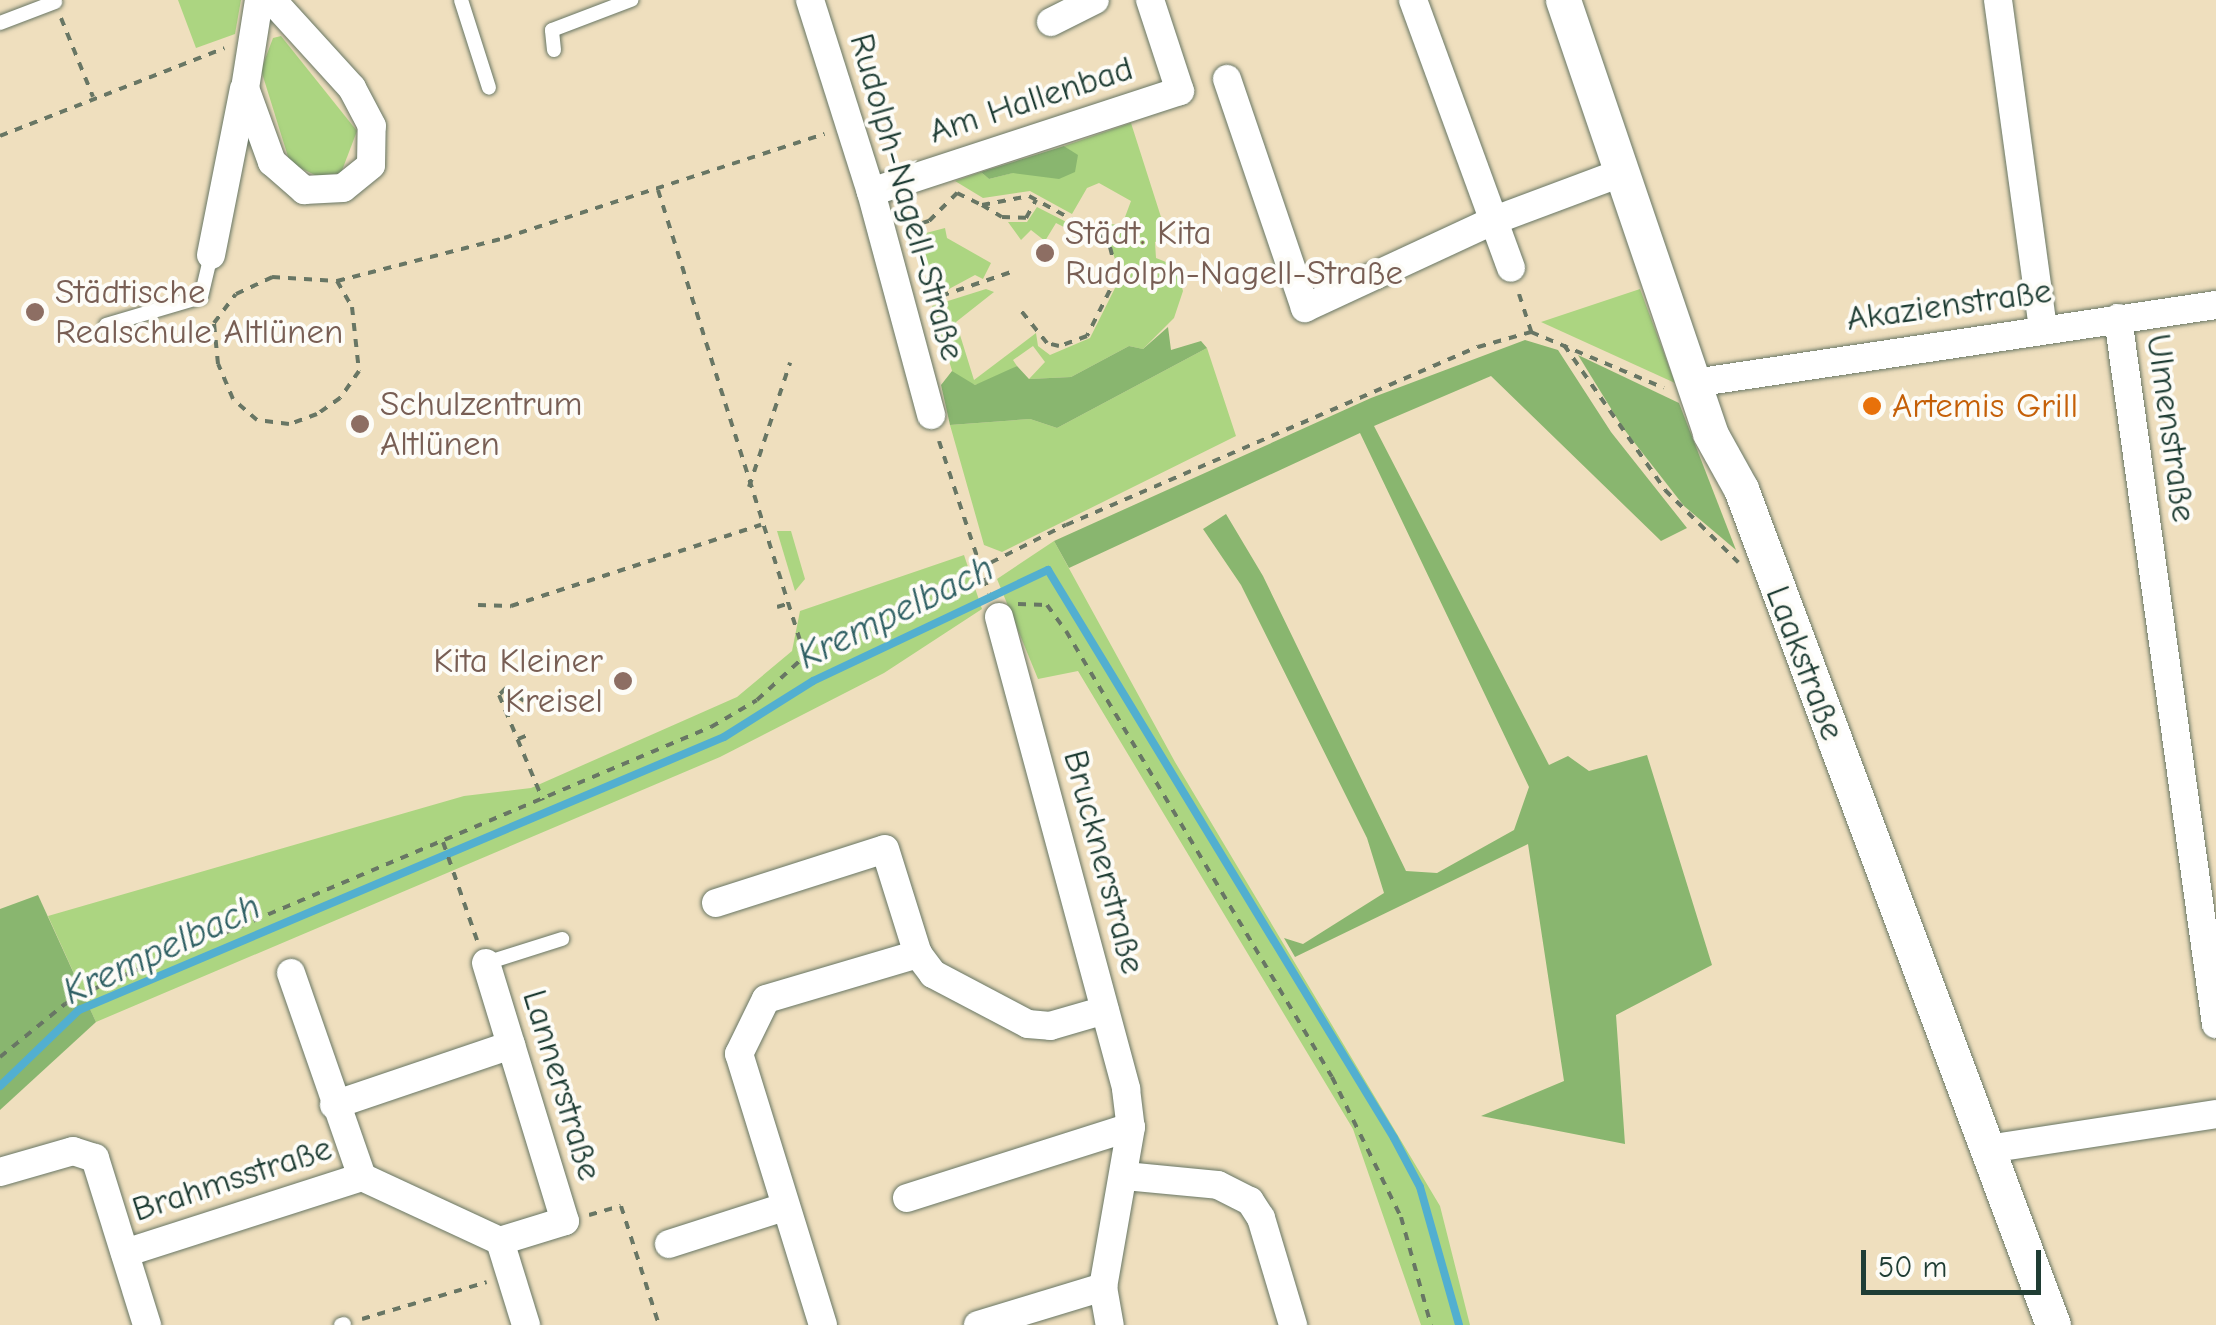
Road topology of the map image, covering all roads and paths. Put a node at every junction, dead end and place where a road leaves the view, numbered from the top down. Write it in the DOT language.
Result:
graph roads {
  1 [pos="259,0"];
  2 [pos="272,0"];
  3 [pos="461,0"];
  4 [pos="631,0"];
  5 [pos="810,0"];
  6 [pos="1095,0"];
  7 [pos="1150,0"];
  8 [pos="1414,0"];
  9 [pos="1563,0"];
  10 [pos="1998,0"];
  11 [pos="55,2"];
  12 [pos="1050,22"];
  13 [pos="0,23"];
  14 [pos="252,38"];
  15 [pos="554,50"];
  16 [pos="1228,79"];
  17 [pos="244,88"];
  18 [pos="488,88"];
  19 [pos="94,98"];
  20 [pos="848,127"];
  21 [pos="0,136"];
  22 [pos="1622,174"];
  23 [pos="658,190"];
  24 [pos="871,192"];
  25 [pos="1036,200"];
  26 [pos="999,202"];
  27 [pos="982,205"];
  28 [pos="1002,218"];
  29 [pos="1495,220"];
  30 [pos="883,236"];
  31 [pos="211,255"];
  32 [pos="1511,268"];
  33 [pos="1011,272"];
  34 [pos="338,281"];
  35 [pos="2216,305"];
  36 [pos="1019,308"];
  37 [pos="903,309"];
  38 [pos="2118,318"];
  39 [pos="106,324"];
  40 [pos="2043,330"];
  41 [pos="1531,332"];
  42 [pos="1564,345"];
  43 [pos="790,363"];
  44 [pos="1694,383"];
  45 [pos="932,415"];
  46 [pos="749,487"];
  47 [pos="761,525"];
  48 [pos="1766,561"];
  49 [pos="980,572"];
  50 [pos="987,586"];
  51 [pos="787,604"];
  52 [pos="478,605"];
  53 [pos="777,607"];
  54 [pos="999,617"];
  55 [pos="805,656"];
  56 [pos="524,701"];
  57 [pos="528,735"];
  58 [pos="518,739"];
  59 [pos="543,800"];
  60 [pos="443,842"];
  61 [pos="716,903"];
  62 [pos="562,939"];
  63 [pos="918,954"];
  64 [pos="486,963"];
  65 [pos="291,973"];
  66 [pos="1106,1010"];
  67 [pos="2216,1024"];
  68 [pos="511,1045"];
  69 [pos="0,1056"];
  70 [pos="334,1105"];
  71 [pos="2213,1120"];
  72 [pos="1131,1127"];
  73 [pos="1988,1149"];
  74 [pos="0,1172"];
  75 [pos="1125,1176"];
  76 [pos="362,1178"];
  77 [pos="907,1198"];
  78 [pos="784,1207"];
  79 [pos="565,1221"];
  80 [pos="500,1241"];
  81 [pos="669,1244"];
  82 [pos="126,1253"];
  83 [pos="511,1275"];
  84 [pos="1104,1286"];
  85 [pos="986,1323"];
  86 [pos="342,1324"];
  87 [pos="147,1325"];
  88 [pos="526,1325"];
  89 [pos="659,1325"];
  90 [pos="823,1325"];
  91 [pos="1110,1325"];
  92 [pos="1292,1325"];
  93 [pos="1431,1325"];
  94 [pos="2053,1325"];
  1 -- 14 [label="street"];
  2 -- 17 [label="street"];
  3 -- 18 [label="lane"];
  4 -- 15 [label="lane"];
  5 -- 20 [label="street, Rudolph-Nagell-Straße"];
  6 -- 12 [label="street, Am Hallenbad"];
  7 -- 24 [label="street, Am Hallenbad"];
  8 -- 29 [label="street"];
  9 -- 22 [label="street, Laakstraße"];
  10 -- 40 [label="street"];
  11 -- 13 [label="lane"];
  11 -- 19 [label="path"];
  14 -- 17 [label="street"];
  14 -- 19 [label="path"];
  16 -- 29 [label="street"];
  17 -- 31 [label="street"];
  19 -- 21 [label="path"];
  20 -- 23 [label="path"];
  20 -- 24 [label="street, Rudolph-Nagell-Straße"];
  22 -- 29 [label="street"];
  22 -- 44 [label="street, Laakstraße"];
  23 -- 34 [label="path"];
  23 -- 46 [label="path"];
  24 -- 30 [label="street, Rudolph-Nagell-Straße"];
  25 -- 26 [label="path"];
  25 -- 28 [label="path"];
  25 -- 36 [label="path"];
  26 -- 27 [label="path"];
  26 -- 28 [label="path"];
  27 -- 28 [label="path"];
  27 -- 30 [label="path"];
  29 -- 32 [label="street"];
  30 -- 37 [label="street, Rudolph-Nagell-Straße"];
  31 -- 39 [label="lane"];
  32 -- 41 [label="path"];
  33 -- 37 [label="path"];
  34 -- 34 [label="path"];
  35 -- 38 [label="street, Akazienstraße"];
  37 -- 45 [label="street, Rudolph-Nagell-Straße"];
  38 -- 40 [label="street, Akazienstraße"];
  38 -- 67 [label="street, Ulmenstraße"];
  40 -- 44 [label="street, Akazienstraße"];
  41 -- 42 [label="path"];
  41 -- 49 [label="path"];
  42 -- 44 [label="path"];
  42 -- 48 [label="path"];
  43 -- 46 [label="path"];
  44 -- 48 [label="street, Laakstraße"];
  45 -- 49 [label="path"];
  46 -- 47 [label="path"];
  47 -- 51 [label="path"];
  47 -- 52 [label="path"];
  48 -- 73 [label="street, Laakstraße"];
  49 -- 50 [label="path"];
  49 -- 55 [label="path"];
  51 -- 53 [label="path"];
  51 -- 55 [label="path"];
  54 -- 66 [label="street, Brucknerstraße"];
  54 -- 93 [label="path"];
  55 -- 59 [label="path"];
  56 -- 58 [label="path"];
  57 -- 58 [label="path"];
  58 -- 59 [label="path"];
  59 -- 60 [label="path"];
  60 -- 64 [label="path"];
  60 -- 69 [label="path"];
  61 -- 63 [label="street"];
  62 -- 64 [label="lane"];
  63 -- 66 [label="street"];
  63 -- 78 [label="street"];
  64 -- 68 [label="street, Lannerstraße"];
  65 -- 70 [label="street, Brahmsstraße"];
  66 -- 72 [label="street, Brucknerstraße"];
  68 -- 70 [label="street, Brahmsstraße"];
  68 -- 79 [label="street, Lannerstraße"];
  70 -- 76 [label="street, Brahmsstraße"];
  71 -- 73 [label="street"];
  72 -- 75 [label="street, Brucknerstraße"];
  72 -- 77 [label="street"];
  73 -- 94 [label="street, Laakstraße"];
  74 -- 82 [label="street, Brahmsstraße"];
  75 -- 84 [label="street, Brucknerstraße"];
  75 -- 92 [label="street"];
  76 -- 80 [label="street, Brahmsstraße"];
  76 -- 82 [label="street, Brahmsstraße"];
  78 -- 81 [label="street"];
  78 -- 90 [label="street"];
  79 -- 80 [label="street, Lannerstraße"];
  79 -- 89 [label="path"];
  80 -- 83 [label="street"];
  82 -- 87 [label="street, Brahmsstraße"];
  83 -- 86 [label="path"];
  83 -- 88 [label="street"];
  84 -- 85 [label="street"];
  84 -- 91 [label="street, Brucknerstraße"];
}
